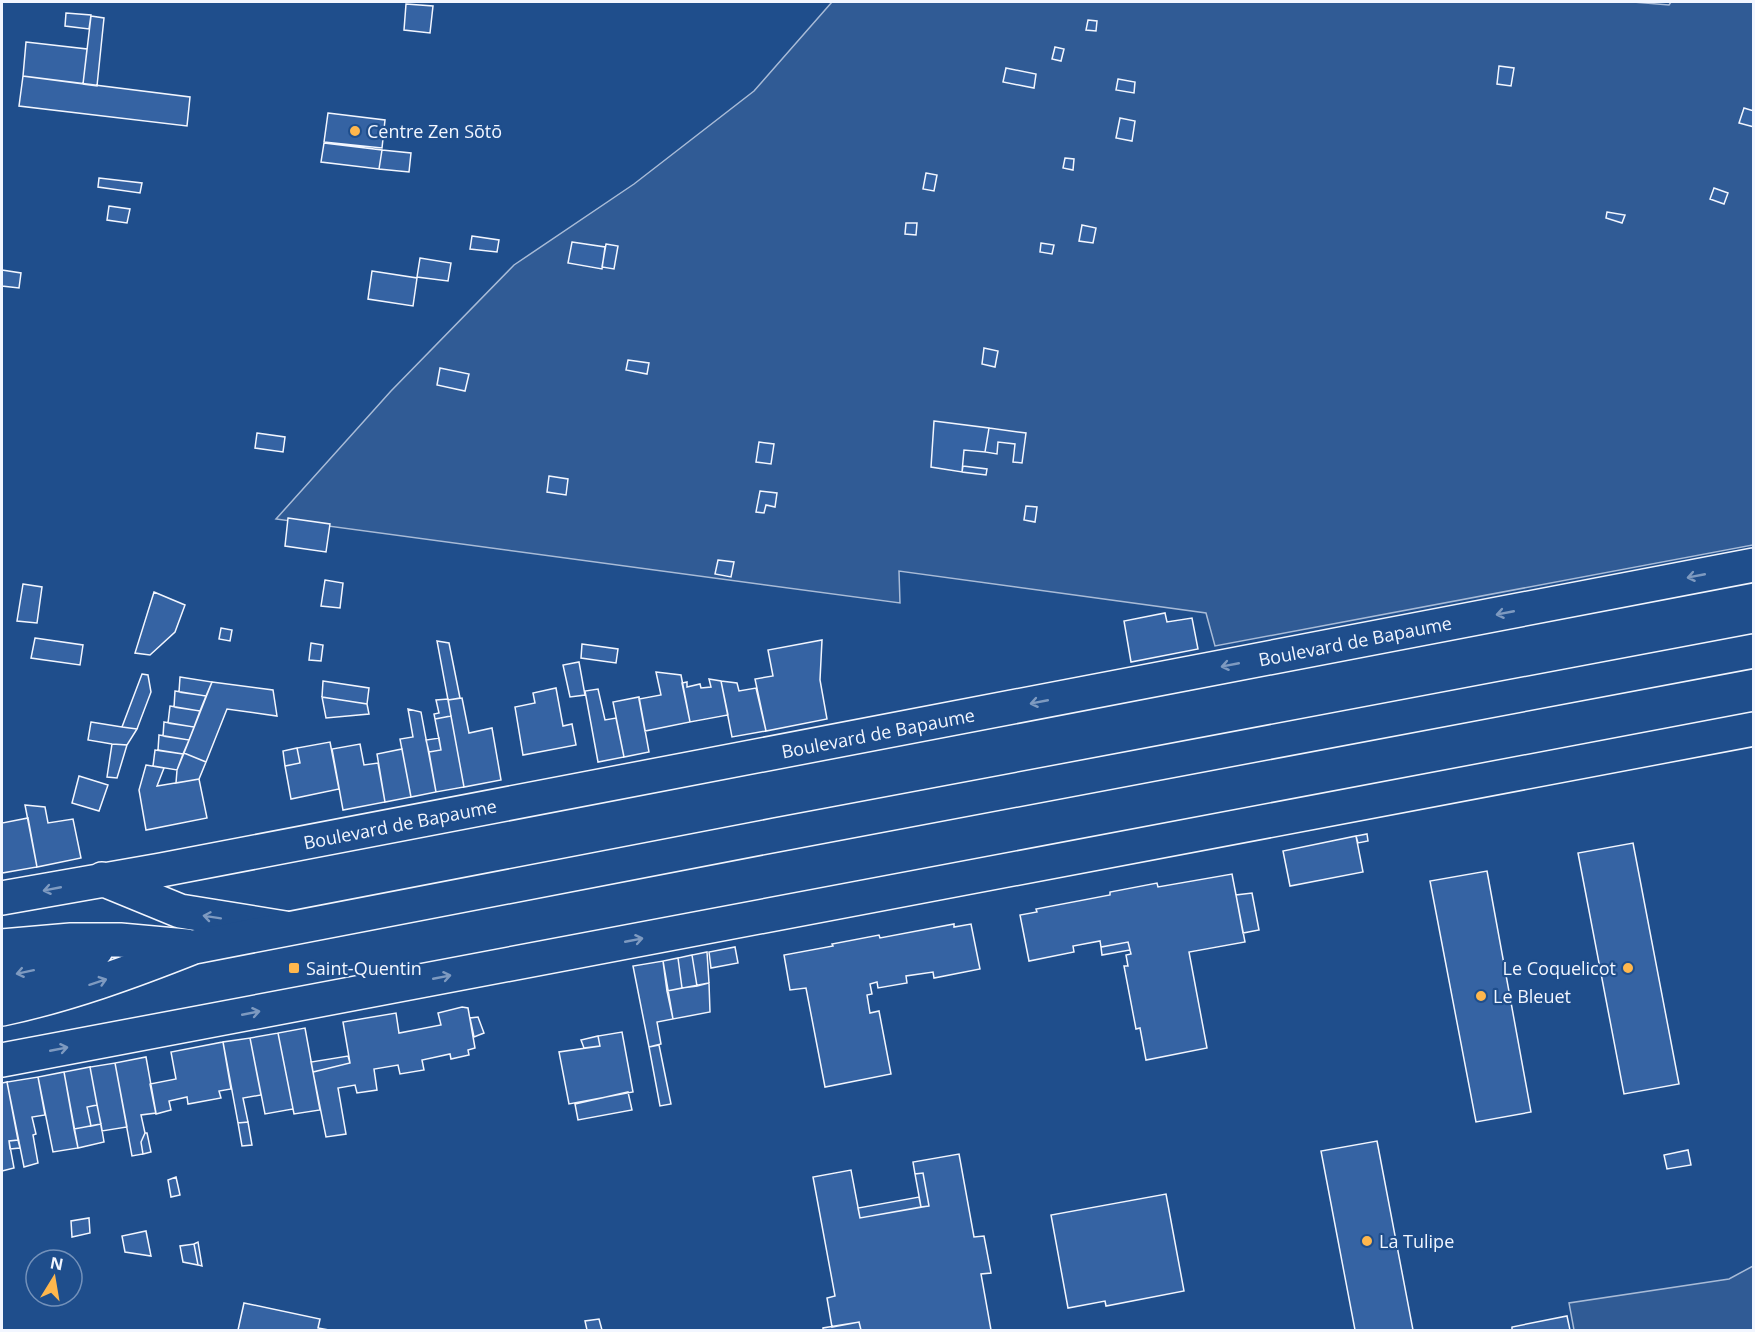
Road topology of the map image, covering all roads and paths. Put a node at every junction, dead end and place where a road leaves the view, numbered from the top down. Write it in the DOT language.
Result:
graph roads {
  1 [pos="1754,565"];
  2 [pos="1754,644"];
  3 [pos="1754,651"];
  4 [pos="1719,657"];
  5 [pos="1754,729"];
  6 [pos="102,879"];
  7 [pos="2,898"];
  8 [pos="290,929"];
  9 [pos="120,940"];
  10 [pos="2,946"];
  11 [pos="194,946"];
  12 [pos="2,977"];
  13 [pos="2,1009"];
  14 [pos="2,1060"];
  1 -- 6 [label="street, Boulevard de Bapaume, one-way"];
  2 -- 4 [label="street"];
  3 -- 4 [label="street"];
  4 -- 8 [label="street"];
  14 -- 5 [label="street, one-way"];
  6 -- 7 [label="street, Boulevard de Bapaume, one-way"];
  8 -- 6 [label="street, one-way"];
  8 -- 11 [label="street"];
  9 -- 10 [label="street"];
  9 -- 11 [label="street"];
  9 -- 12 [label="street, one-way"];
  13 -- 11 [label="street, one-way"];
}
